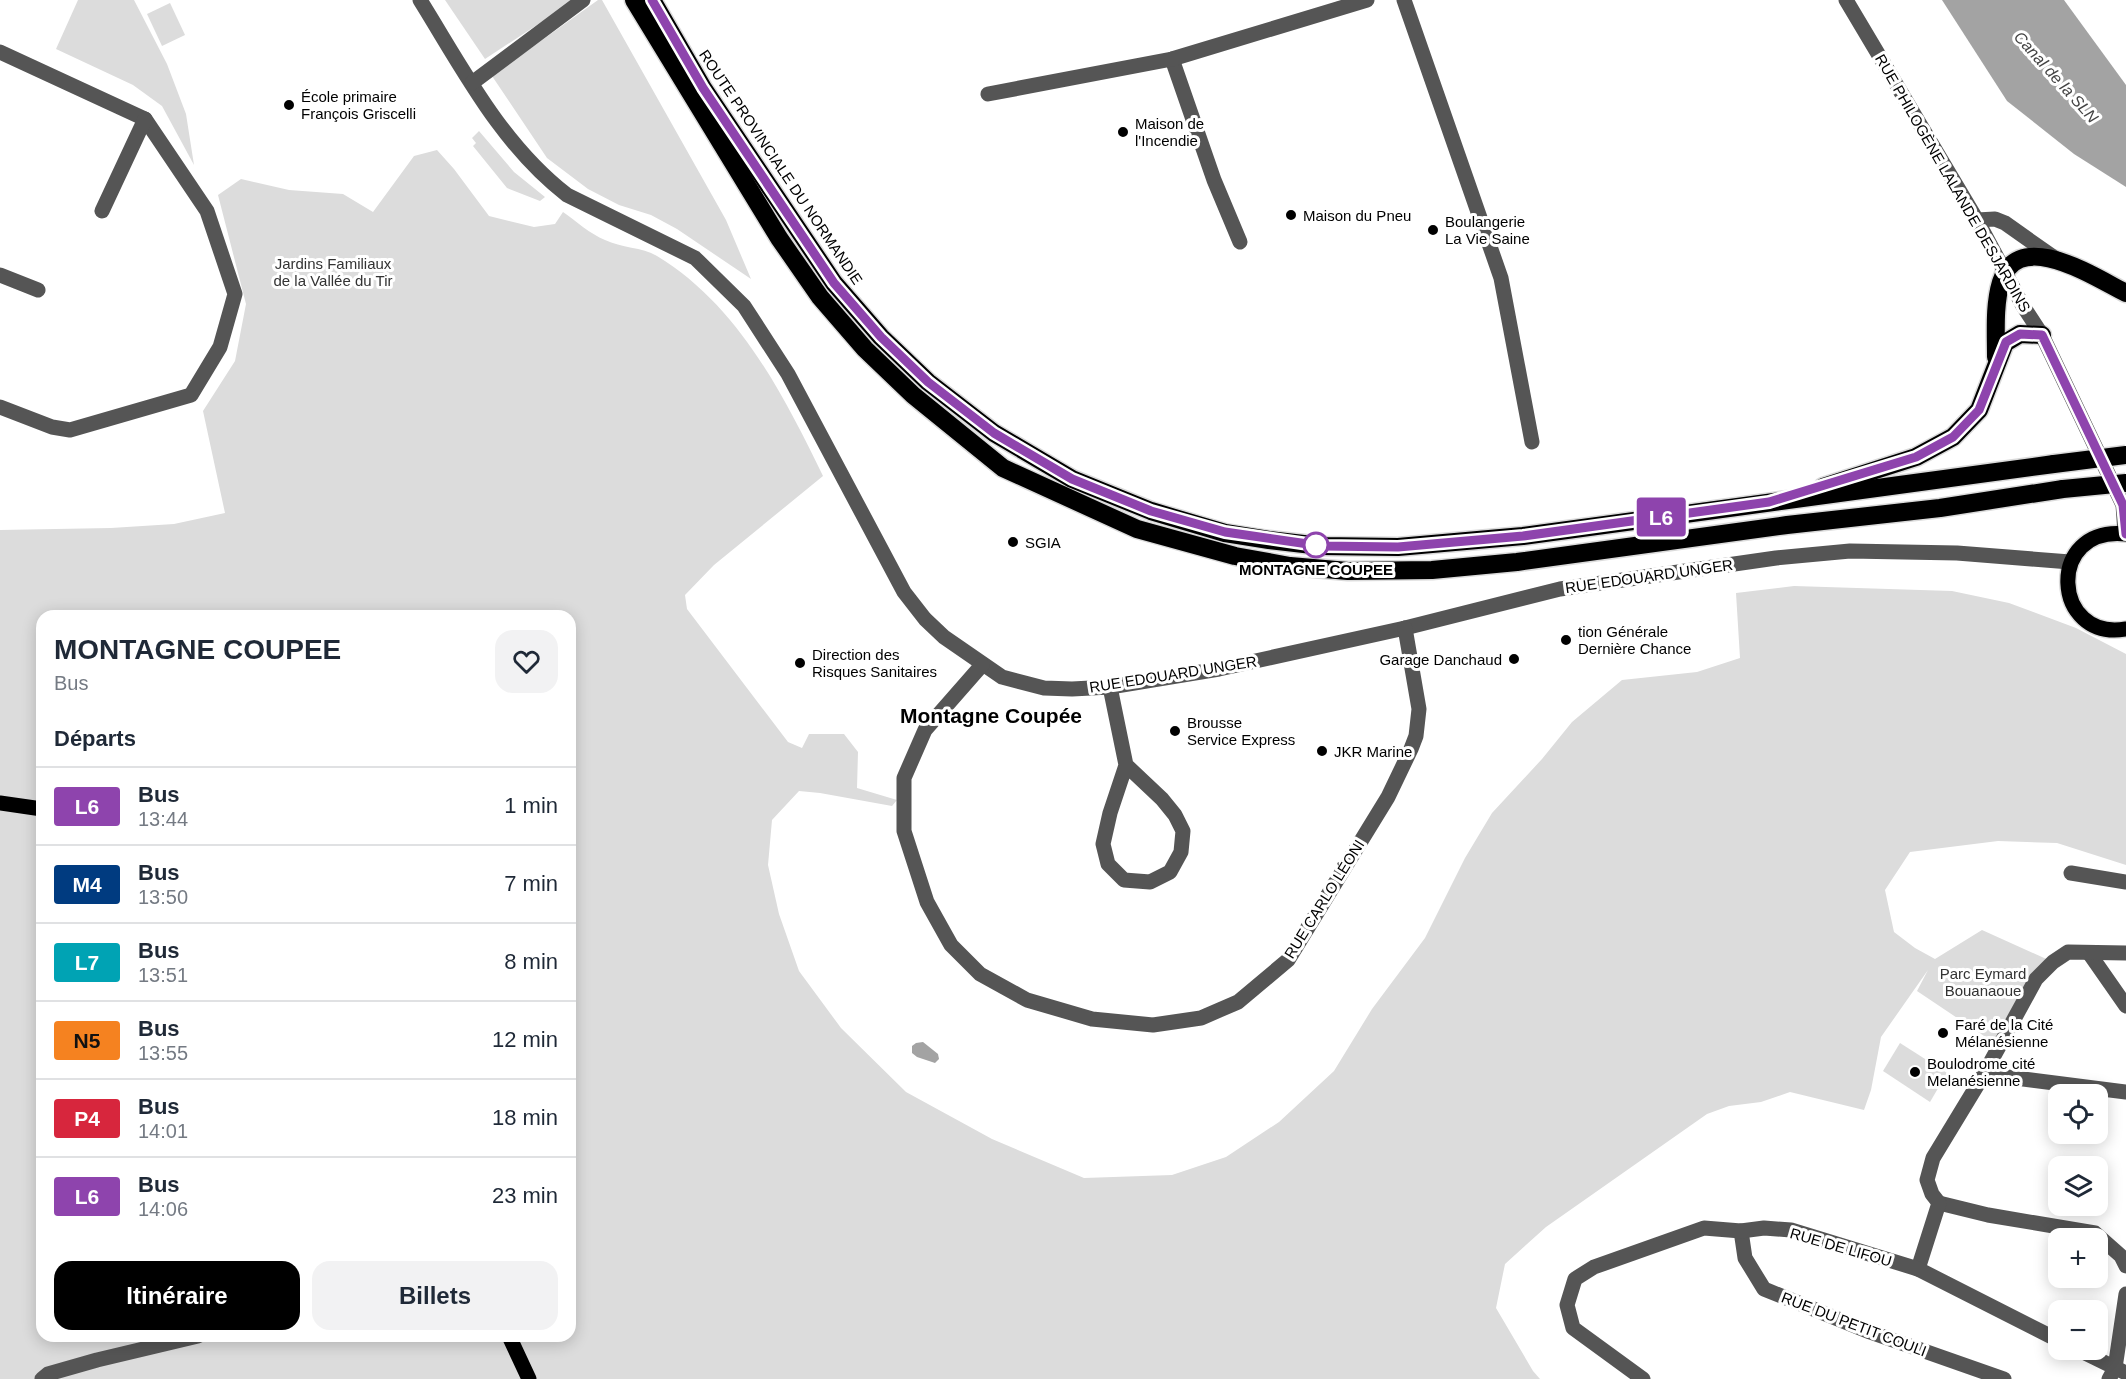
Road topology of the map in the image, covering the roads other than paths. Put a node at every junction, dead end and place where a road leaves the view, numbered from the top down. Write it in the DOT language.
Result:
graph roads {
  1 [pos="420,0"];
  2 [pos="583,0"];
  3 [pos="634,0"];
  4 [pos="652,0"];
  5 [pos="1367,0"];
  6 [pos="1404,0"];
  7 [pos="1846,0"];
  8 [pos="0,52"];
  9 [pos="1172,59"];
  10 [pos="472,83"];
  11 [pos="988,94"];
  12 [pos="145,119"];
  13 [pos="102,211"];
  14 [pos="1977,220"];
  15 [pos="1240,242"];
  16 [pos="2055,258"];
  17 [pos="2006,271"];
  18 [pos="0,275"];
  19 [pos="38,290"];
  20 [pos="2126,293"];
  21 [pos="2042,335"];
  22 [pos="1996,370"];
  23 [pos="0,407"];
  24 [pos="1532,442"];
  25 [pos="2126,455"];
  26 [pos="2126,483"];
  27 [pos="1769,502"];
  28 [pos="2125,534"];
  29 [pos="2070,562"];
  30 [pos="1405,628"];
  31 [pos="2126,629"];
  32 [pos="982,665"];
  33 [pos="1110,687"];
  34 [pos="1126,765"];
  35 [pos="0,803"];
  36 [pos="36,808"];
  37 [pos="2071,873"];
  38 [pos="2126,882"];
  39 [pos="2090,953"];
  40 [pos="2126,953"];
  41 [pos="2126,1006"];
  42 [pos="1984,1074"];
  43 [pos="2126,1092"];
  44 [pos="1939,1203"];
  45 [pos="1742,1231"];
  46 [pos="2126,1266"];
  47 [pos="1918,1269"];
  48 [pos="2126,1294"];
  49 [pos="2048,1335"];
  50 [pos="173,1342"];
  51 [pos="512,1342"];
  52 [pos="2096,1360"];
  53 [pos="2117,1373"];
  54 [pos="42,1379"];
  55 [pos="529,1379"];
  56 [pos="1643,1379"];
  57 [pos="2004,1379"];
  1 -- 10 [label="street, RUE EDOUARD UNGER"];
  2 -- 10 [label="street"];
  3 -- 26 [label="highway, bridge"];
  4 -- 27 [label="highway, ROUTE PROVINCIALE DU NORMANDIE"];
  5 -- 9 [label="street"];
  6 -- 24 [label="street"];
  7 -- 14 [label="street, RUE PHILOGÈNE LALANDE DESJARDINS"];
  8 -- 12 [label="street"];
  9 -- 11 [label="street"];
  9 -- 15 [label="street"];
  10 -- 32 [label="street, RUE EDOUARD UNGER"];
  12 -- 13 [label="street"];
  12 -- 23 [label="street"];
  14 -- 16 [label="street"];
  14 -- 17 [label="street, RUE PHILOGÈNE LALANDE DESJARDINS"];
  16 -- 17 [label="highway"];
  16 -- 20 [label="highway"];
  17 -- 21 [label="street, RUE PHILOGÈNE LALANDE DESJARDINS"];
  17 -- 22 [label="highway"];
  18 -- 19 [label="street"];
  21 -- 22 [label="highway"];
  21 -- 28 [label="street, RUE PHILOGÈNE LALANDE DESJARDINS"];
  22 -- 27 [label="highway"];
  25 -- 27 [label="highway, ROUTE PROVINCIALE DU NORMANDIE, bridge"];
  28 -- 29 [label="main road"];
  29 -- 30 [label="street, RUE EDOUARD UNGER"];
  29 -- 31 [label="main road"];
  30 -- 32 [label="street, RUE CARLO LÉONI"];
  30 -- 33 [label="street, RUE EDOUARD UNGER"];
  32 -- 33 [label="street, RUE EDOUARD UNGER"];
  33 -- 34 [label="street"];
  34 -- 34 [label="street"];
  35 -- 36 [label="main road"];
  37 -- 38 [label="street"];
  39 -- 40 [label="street"];
  39 -- 41 [label="street"];
  39 -- 42 [label="street"];
  42 -- 43 [label="street"];
  42 -- 44 [label="street"];
  44 -- 46 [label="street"];
  44 -- 47 [label="street"];
  45 -- 47 [label="street, RUE DE LIFOU"];
  45 -- 56 [label="street, RUE DE LIFOU"];
  45 -- 57 [label="street, RUE DU PETIT COULI"];
  47 -- 49 [label="street, RUE DE LIFOU"];
  48 -- 53 [label="street"];
  50 -- 54 [label="street"];
  51 -- 55 [label="main road"];
  52 -- 53 [label="street"];
}
